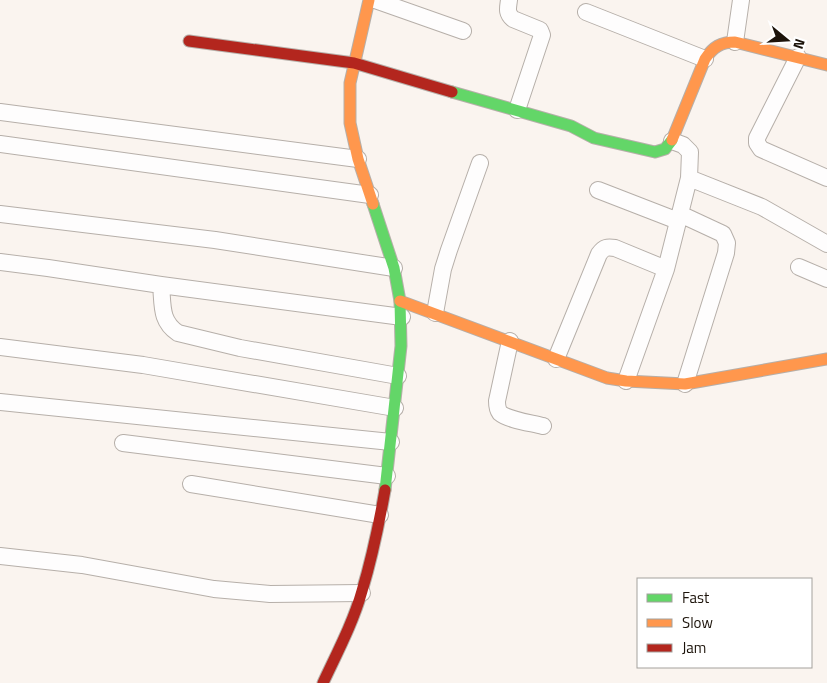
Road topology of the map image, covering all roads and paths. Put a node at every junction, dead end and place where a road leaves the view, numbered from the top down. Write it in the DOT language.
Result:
graph roads {
  1 [pos="369,0"];
  2 [pos="375,0"];
  3 [pos="510,0"];
  4 [pos="741,0"];
  5 [pos="586,12"];
  6 [pos="463,31"];
  7 [pos="189,41"];
  8 [pos="735,42"];
  9 [pos="798,57"];
  10 [pos="705,59"];
  11 [pos="354,63"];
  12 [pos="827,64"];
  13 [pos="517,110"];
  14 [pos="0,112"];
  15 [pos="672,141"];
  16 [pos="0,144"];
  17 [pos="358,159"];
  18 [pos="480,163"];
  19 [pos="689,178"];
  20 [pos="827,178"];
  21 [pos="598,190"];
  22 [pos="370,195"];
  23 [pos="0,214"];
  24 [pos="679,218"];
  25 [pos="827,244"];
  26 [pos="0,262"];
  27 [pos="799,267"];
  28 [pos="394,268"];
  29 [pos="666,268"];
  30 [pos="827,279"];
  31 [pos="161,285"];
  32 [pos="401,309"];
  33 [pos="435,313"];
  34 [pos="510,341"];
  35 [pos="0,348"];
  36 [pos="556,359"];
  37 [pos="827,359"];
  38 [pos="398,376"];
  39 [pos="626,381"];
  40 [pos="685,384"];
  41 [pos="0,402"];
  42 [pos="395,408"];
  43 [pos="543,426"];
  44 [pos="391,442"];
  45 [pos="124,443"];
  46 [pos="387,476"];
  47 [pos="191,484"];
  48 [pos="380,515"];
  49 [pos="0,556"];
  50 [pos="362,593"];
  51 [pos="323,683"];
  1 -- 11 [label="street"];
  2 -- 6 [label="street"];
  3 -- 13 [label="street"];
  4 -- 8 [label="street"];
  5 -- 10 [label="street"];
  7 -- 11 [label="street"];
  8 -- 9 [label="street"];
  8 -- 10 [label="street"];
  9 -- 12 [label="street"];
  9 -- 20 [label="street"];
  10 -- 15 [label="street"];
  11 -- 13 [label="street"];
  11 -- 17 [label="street"];
  13 -- 15 [label="street"];
  14 -- 17 [label="street"];
  15 -- 19 [label="street"];
  16 -- 22 [label="street"];
  17 -- 22 [label="street"];
  18 -- 33 [label="street"];
  19 -- 24 [label="street"];
  19 -- 25 [label="street"];
  21 -- 24 [label="street"];
  22 -- 28 [label="street"];
  23 -- 28 [label="street"];
  24 -- 29 [label="street"];
  24 -- 40 [label="street"];
  26 -- 31 [label="street"];
  27 -- 30 [label="street"];
  28 -- 32 [label="street"];
  29 -- 36 [label="street"];
  29 -- 39 [label="street"];
  31 -- 32 [label="street"];
  31 -- 38 [label="street"];
  32 -- 33 [label="street"];
  32 -- 38 [label="street"];
  33 -- 34 [label="street"];
  34 -- 36 [label="street"];
  34 -- 43 [label="street"];
  35 -- 42 [label="street"];
  36 -- 39 [label="street"];
  37 -- 40 [label="street"];
  38 -- 42 [label="street"];
  39 -- 40 [label="street"];
  41 -- 44 [label="street"];
  42 -- 44 [label="street"];
  44 -- 46 [label="street"];
  45 -- 46 [label="street"];
  46 -- 48 [label="street"];
  47 -- 48 [label="street"];
  48 -- 50 [label="street"];
  49 -- 50 [label="street"];
  50 -- 51 [label="street"];
}
